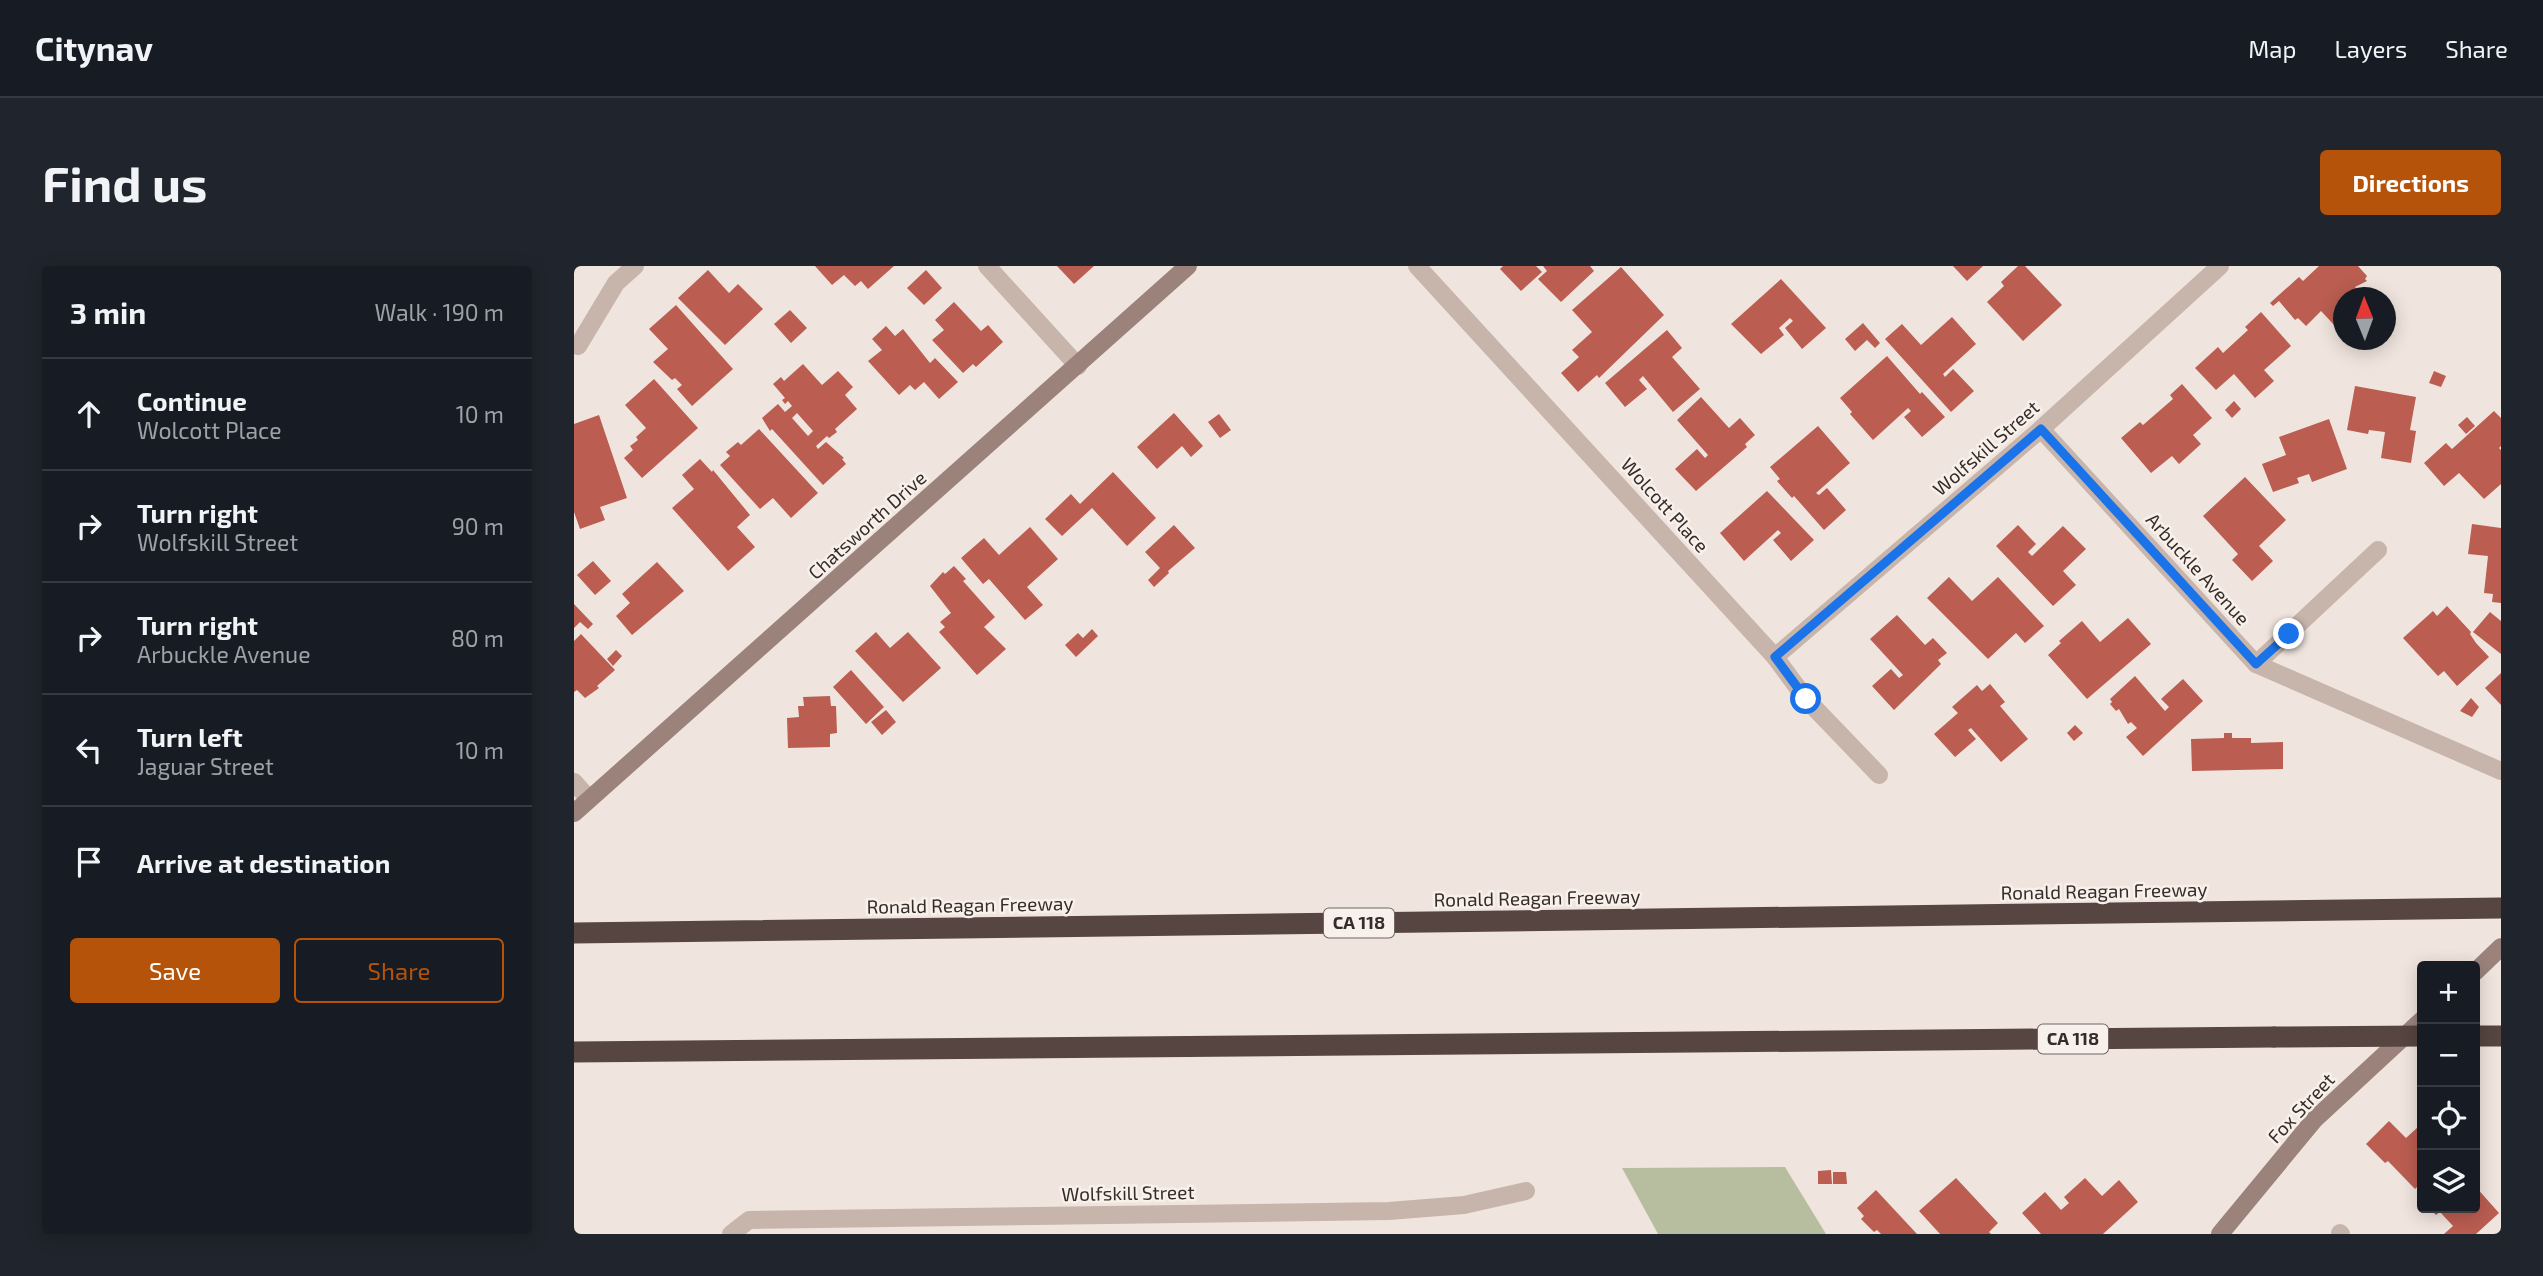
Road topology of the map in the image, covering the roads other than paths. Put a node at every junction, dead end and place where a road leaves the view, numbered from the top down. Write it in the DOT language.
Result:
graph roads {
  1 [pos="635,266"];
  2 [pos="987,266"];
  3 [pos="1188,266"];
  4 [pos="1417,266"];
  5 [pos="2220,266"];
  6 [pos="578,346"];
  7 [pos="1077,366"];
  8 [pos="2041,429"];
  9 [pos="2378,550"];
  10 [pos="1775,657"];
  11 [pos="2256,664"];
  12 [pos="2501,771"];
  13 [pos="1879,775"];
  14 [pos="574,782"];
  15 [pos="589,799"];
  16 [pos="574,813"];
  17 [pos="2501,908"];
  18 [pos="574,933"];
  19 [pos="2501,947"];
  20 [pos="2480,967"];
  21 [pos="2418,1024"];
  22 [pos="2417,1036"];
  23 [pos="2480,1036"];
  24 [pos="2501,1036"];
  25 [pos="574,1052"];
  26 [pos="1526,1191"];
  27 [pos="732,1232"];
  28 [pos="2220,1234"];
  1 -- 6 [label="street"];
  2 -- 7 [label="street"];
  3 -- 7 [label="main road, Chatsworth Drive"];
  4 -- 10 [label="street, Wolcott Place"];
  5 -- 8 [label="street, Wolfskill Street"];
  7 -- 15 [label="main road, Chatsworth Drive"];
  8 -- 10 [label="street, Wolfskill Street"];
  8 -- 11 [label="street, Arbuckle Avenue"];
  9 -- 11 [label="street"];
  10 -- 13 [label="street, Wolcott Place"];
  11 -- 12 [label="street, Arbuckle Avenue"];
  14 -- 15 [label="street"];
  15 -- 16 [label="main road, Chatsworth Drive"];
  17 -- 18 [label="highway, Ronald Reagan Freeway / CA 118"];
  19 -- 20 [label="main road"];
  21 -- 28 [label="main road, Fox Street"];
  22 -- 25 [label="highway, CA 118, bridge"];
  23 -- 24 [label="highway"];
  26 -- 27 [label="street, Wolfskill Street"];
}
